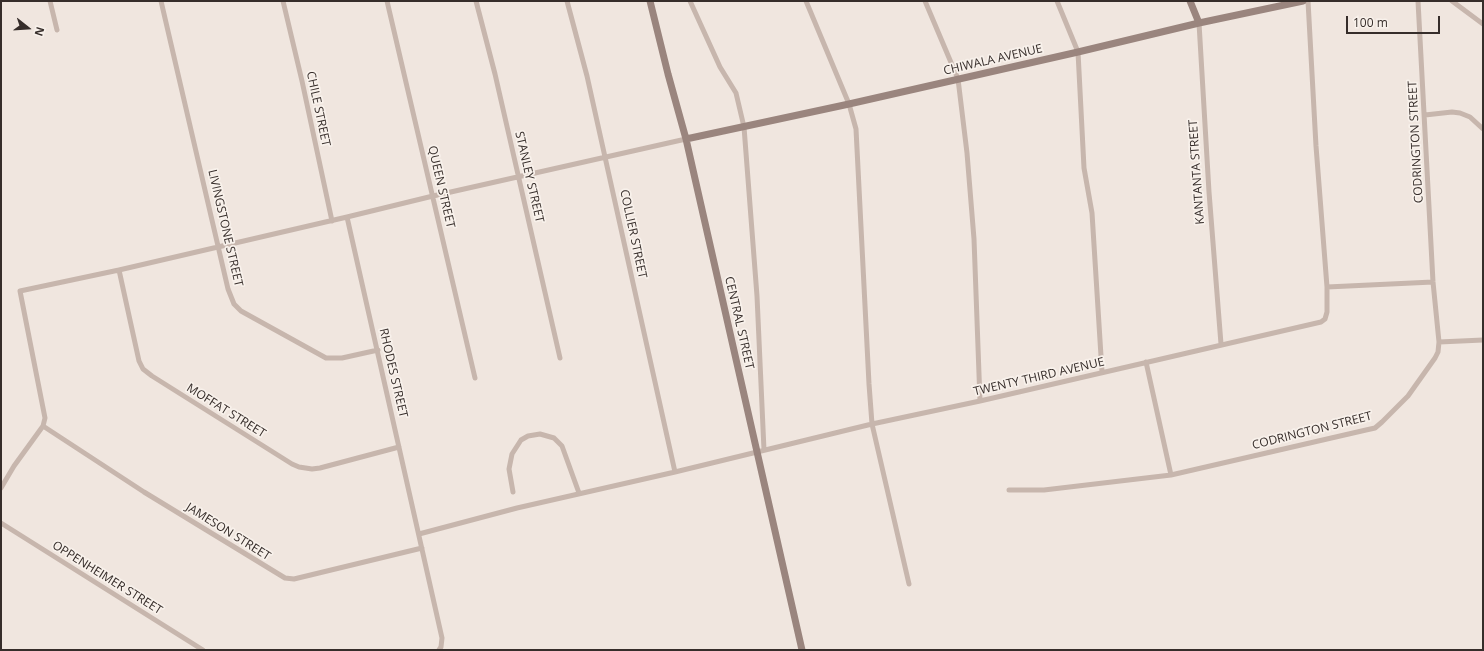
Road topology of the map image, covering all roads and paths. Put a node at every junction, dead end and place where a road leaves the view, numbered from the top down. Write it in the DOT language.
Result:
graph roads {
  1 [pos="50,1"];
  2 [pos="161,1"];
  3 [pos="283,1"];
  4 [pos="387,1"];
  5 [pos="476,1"];
  6 [pos="567,1"];
  7 [pos="650,1"];
  8 [pos="690,1"];
  9 [pos="806,1"];
  10 [pos="925,1"];
  11 [pos="1057,1"];
  12 [pos="1190,1"];
  13 [pos="1303,1"];
  14 [pos="1308,1"];
  15 [pos="1418,1"];
  16 [pos="1452,1"];
  17 [pos="1199,24"];
  18 [pos="1483,24"];
  19 [pos="57,30"];
  20 [pos="1078,52"];
  21 [pos="958,79"];
  22 [pos="850,104"];
  23 [pos="1425,115"];
  24 [pos="744,127"];
  25 [pos="1483,129"];
  26 [pos="686,138"];
  27 [pos="606,158"];
  28 [pos="519,177"];
  29 [pos="433,196"];
  30 [pos="347,217"];
  31 [pos="332,221"];
  32 [pos="219,246"];
  33 [pos="119,270"];
  34 [pos="1433,282"];
  35 [pos="1327,287"];
  36 [pos="1483,340"];
  37 [pos="1439,342"];
  38 [pos="1221,344"];
  39 [pos="378,350"];
  40 [pos="560,358"];
  41 [pos="1146,362"];
  42 [pos="1102,372"];
  43 [pos="475,378"];
  44 [pos="980,401"];
  45 [pos="872,424"];
  46 [pos="43,426"];
  47 [pos="399,447"];
  48 [pos="761,451"];
  49 [pos="676,472"];
  50 [pos="1171,475"];
  51 [pos="1,488"];
  52 [pos="1009,490"];
  53 [pos="513,492"];
  54 [pos="579,493"];
  55 [pos="1,523"];
  56 [pos="419,534"];
  57 [pos="422,548"];
  58 [pos="909,584"];
  59 [pos="203,650"];
  60 [pos="439,650"];
  61 [pos="802,650"];
  1 -- 19 [label="street"];
  2 -- 32 [label="street, LIVINGSTONE STREET"];
  3 -- 31 [label="street, CHILE STREET"];
  4 -- 29 [label="street, QUEEN STREET"];
  5 -- 28 [label="street, STANLEY STREET"];
  6 -- 27 [label="street, COLLIER STREET"];
  7 -- 26 [label="main road, CENTRAL STREET"];
  8 -- 24 [label="street"];
  9 -- 22 [label="street"];
  10 -- 21 [label="street"];
  11 -- 20 [label="street"];
  12 -- 17 [label="main road, KANTANTA STREET"];
  13 -- 17 [label="main road, CHIWALA AVENUE"];
  14 -- 35 [label="street"];
  15 -- 23 [label="street, CODRINGTON STREET"];
  16 -- 18 [label="street"];
  17 -- 20 [label="main road, CHIWALA AVENUE"];
  17 -- 38 [label="street, KANTANTA STREET"];
  20 -- 21 [label="main road, CHIWALA AVENUE"];
  20 -- 42 [label="street"];
  21 -- 22 [label="main road, CHIWALA AVENUE"];
  21 -- 44 [label="street"];
  22 -- 24 [label="main road, CHIWALA AVENUE"];
  22 -- 45 [label="street"];
  23 -- 25 [label="street"];
  23 -- 34 [label="street, CODRINGTON STREET"];
  24 -- 26 [label="main road, CHIWALA AVENUE"];
  24 -- 48 [label="street"];
  26 -- 27 [label="street"];
  26 -- 48 [label="main road, CENTRAL STREET"];
  27 -- 28 [label="street"];
  27 -- 49 [label="street, COLLIER STREET"];
  28 -- 29 [label="street"];
  28 -- 40 [label="street, STANLEY STREET"];
  29 -- 30 [label="street"];
  29 -- 43 [label="street, QUEEN STREET"];
  30 -- 31 [label="street"];
  30 -- 39 [label="street, RHODES STREET"];
  31 -- 32 [label="street"];
  32 -- 33 [label="street"];
  32 -- 39 [label="street, LIVINGSTONE STREET"];
  33 -- 46 [label="street"];
  33 -- 47 [label="street, MOFFAT STREET"];
  34 -- 35 [label="street"];
  34 -- 37 [label="street, CODRINGTON STREET"];
  35 -- 38 [label="street, TWENTY THIRD AVENUE"];
  36 -- 37 [label="street"];
  37 -- 50 [label="street, CODRINGTON STREET"];
  38 -- 41 [label="street, TWENTY THIRD AVENUE"];
  39 -- 47 [label="street, RHODES STREET"];
  41 -- 42 [label="street, TWENTY THIRD AVENUE"];
  41 -- 50 [label="street"];
  42 -- 44 [label="street, TWENTY THIRD AVENUE"];
  44 -- 45 [label="street, TWENTY THIRD AVENUE"];
  45 -- 48 [label="street, TWENTY THIRD AVENUE"];
  45 -- 58 [label="street"];
  46 -- 51 [label="street"];
  46 -- 57 [label="street, JAMESON STREET"];
  47 -- 56 [label="street, RHODES STREET"];
  48 -- 49 [label="street, TWENTY THIRD AVENUE"];
  48 -- 61 [label="main road, CENTRAL STREET"];
  49 -- 54 [label="street, TWENTY THIRD AVENUE"];
  50 -- 52 [label="street, CODRINGTON STREET"];
  53 -- 54 [label="street"];
  54 -- 56 [label="street, TWENTY THIRD AVENUE"];
  55 -- 59 [label="street, OPPENHEIMER STREET"];
  56 -- 57 [label="street, RHODES STREET"];
  57 -- 60 [label="street, RHODES STREET"];
}
